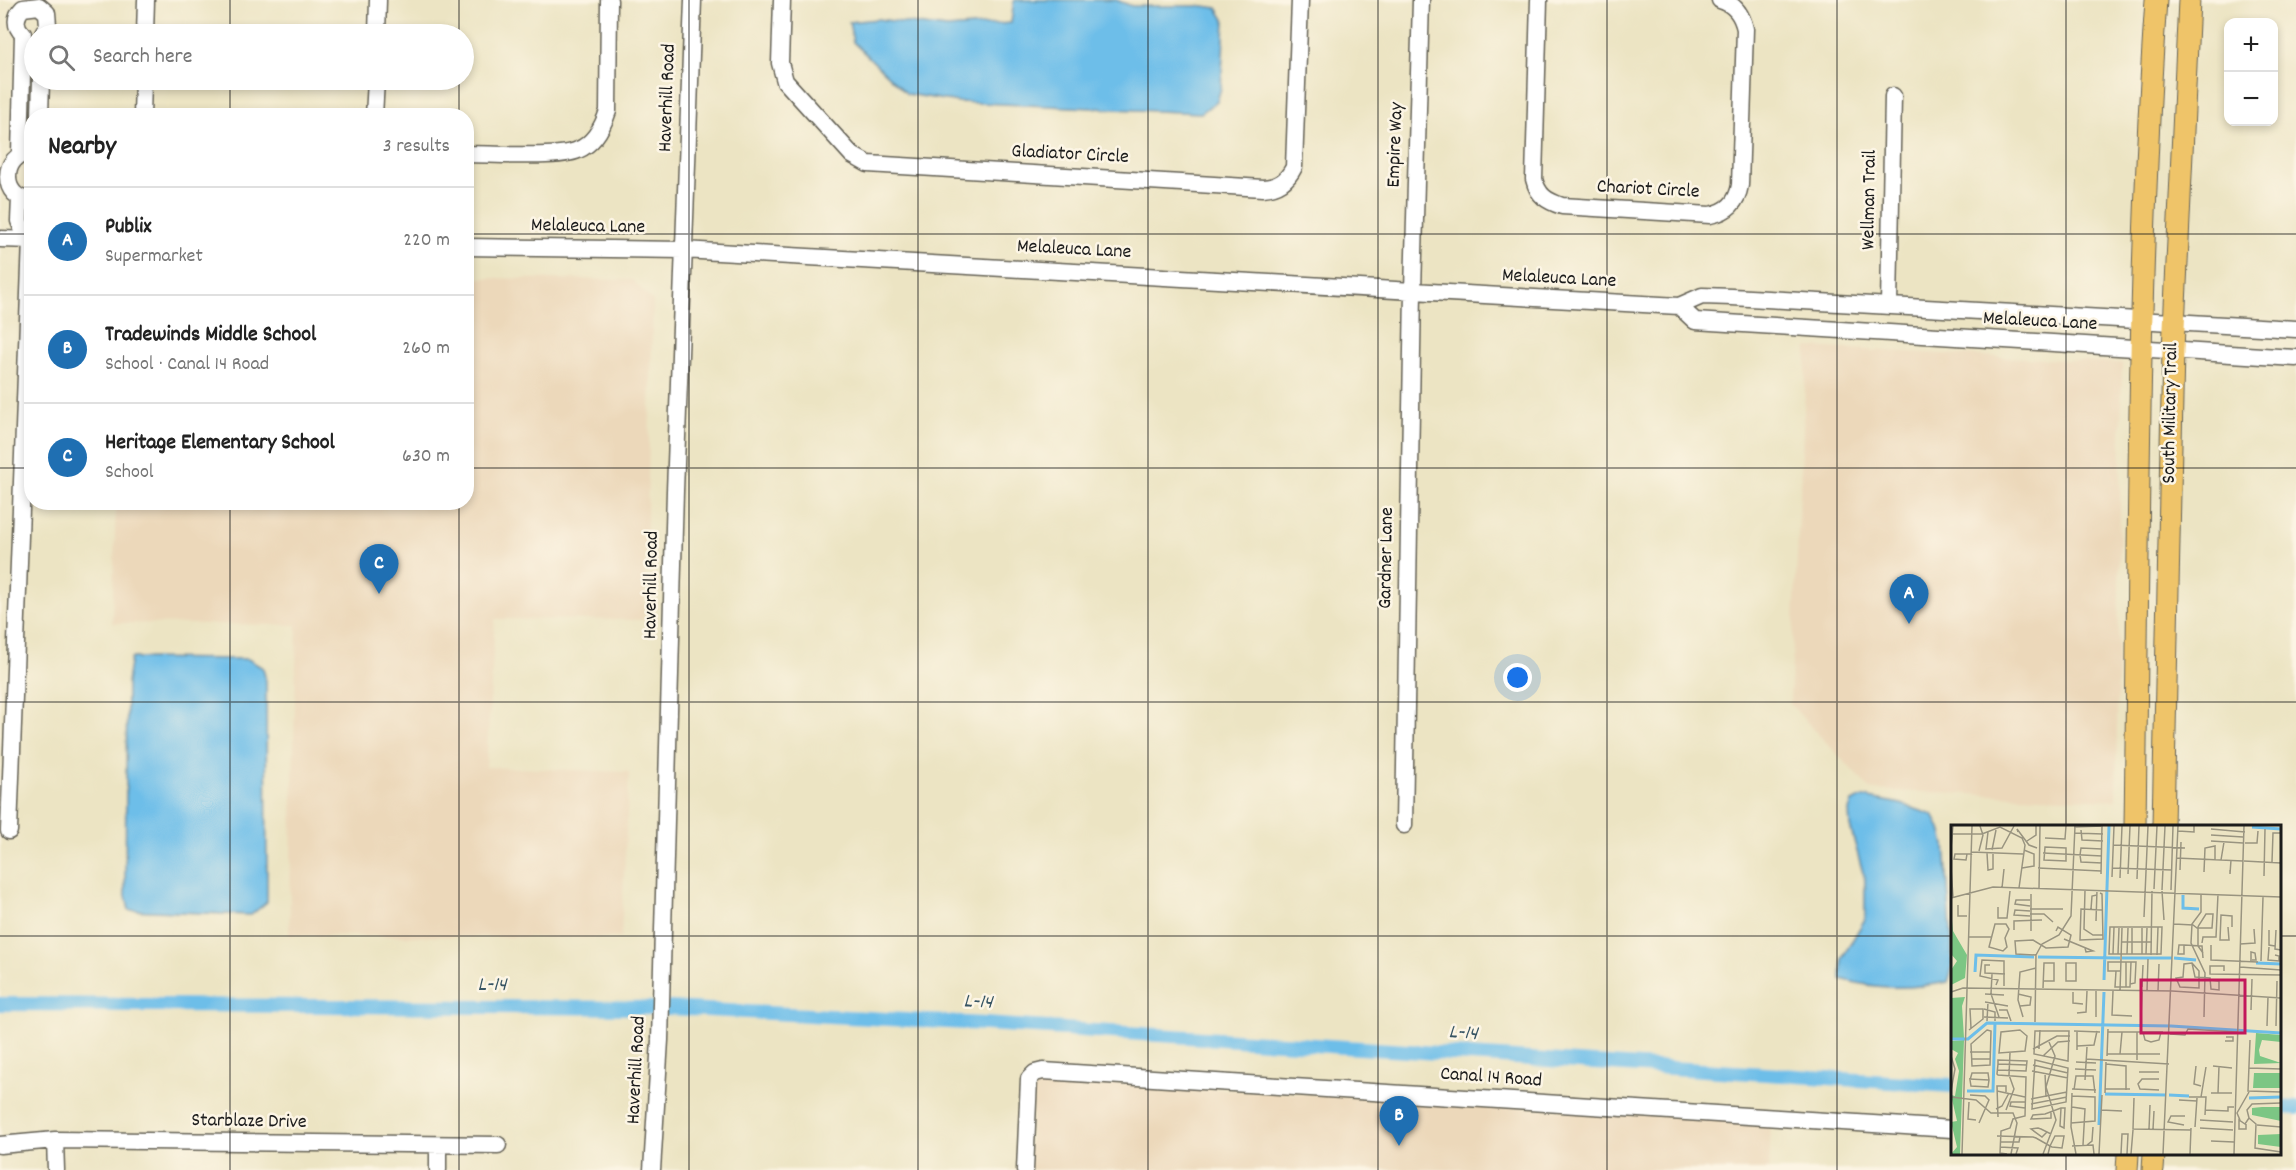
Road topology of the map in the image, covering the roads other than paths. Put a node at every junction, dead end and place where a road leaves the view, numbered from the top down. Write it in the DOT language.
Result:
graph roads {
  1 [pos="146,0"];
  2 [pos="378,0"];
  3 [pos="609,0"];
  4 [pos="693,0"];
  5 [pos="782,0"];
  6 [pos="1300,0"];
  7 [pos="1421,0"];
  8 [pos="1539,0"];
  9 [pos="1720,0"];
  10 [pos="2156,0"];
  11 [pos="2189,0"];
  12 [pos="33,3"];
  13 [pos="48,24"];
  14 [pos="145,24"];
  15 [pos="377,24"];
  16 [pos="41,90"];
  17 [pos="143,90"];
  18 [pos="375,90"];
  19 [pos="1893,96"];
  20 [pos="24,108"];
  21 [pos="40,108"];
  22 [pos="142,108"];
  23 [pos="374,108"];
  24 [pos="474,154"];
  25 [pos="24,155"];
  26 [pos="24,197"];
  27 [pos="24,206"];
  28 [pos="24,227"];
  29 [pos="24,237"];
  30 [pos="0,239"];
  31 [pos="474,247"];
  32 [pos="683,250"];
  33 [pos="1413,291"];
  34 [pos="1889,305"];
  35 [pos="1679,306"];
  36 [pos="2141,320"];
  37 [pos="2174,322"];
  38 [pos="2296,329"];
  39 [pos="2141,348"];
  40 [pos="2173,350"];
  41 [pos="2296,358"];
  42 [pos="24,407"];
  43 [pos="2137,595"];
  44 [pos="2164,758"];
  45 [pos="2135,783"];
  46 [pos="2163,820"];
  47 [pos="1404,825"];
  48 [pos="2134,825"];
  49 [pos="9,831"];
  50 [pos="1951,1129"];
  51 [pos="54,1140"];
  52 [pos="0,1145"];
  53 [pos="438,1145"];
  54 [pos="498,1145"];
  55 [pos="2128,1155"];
  56 [pos="2154,1155"];
  57 [pos="56,1170"];
  58 [pos="438,1170"];
  59 [pos="652,1170"];
  60 [pos="1025,1170"];
  61 [pos="2127,1170"];
  62 [pos="2153,1170"];
  1 -- 14 [label="street"];
  2 -- 15 [label="street"];
  3 -- 24 [label="street"];
  4 -- 32 [label="street, Haverhill Road"];
  5 -- 6 [label="street, Gladiator Circle"];
  7 -- 33 [label="street, Empire Way"];
  8 -- 9 [label="street, Chariot Circle"];
  10 -- 36 [label="main road, South Military Trail"];
  11 -- 37 [label="main road, South Military Trail"];
  12 -- 13 [label="street"];
  12 -- 20 [label="street"];
  16 -- 21 [label="street"];
  17 -- 22 [label="street"];
  18 -- 23 [label="street"];
  19 -- 34 [label="street, Wellman Trail"];
  25 -- 26 [label="street"];
  27 -- 28 [label="street"];
  29 -- 30 [label="street"];
  31 -- 32 [label="street, Melaleuca Lane"];
  32 -- 33 [label="street, Melaleuca Lane"];
  32 -- 59 [label="street, Haverhill Road"];
  33 -- 35 [label="street, Melaleuca Lane"];
  33 -- 47 [label="street, Gardner Lane"];
  34 -- 35 [label="street, Melaleuca Lane"];
  34 -- 36 [label="street, Melaleuca Lane"];
  35 -- 39 [label="street, Melaleuca Lane"];
  36 -- 37 [label="street, Melaleuca Lane"];
  36 -- 39 [label="main road, South Military Trail"];
  37 -- 38 [label="street, Melaleuca Lane"];
  37 -- 40 [label="main road, South Military Trail"];
  39 -- 40 [label="street, Melaleuca Lane"];
  39 -- 43 [label="main road, South Military Trail"];
  40 -- 41 [label="street, Melaleuca Lane"];
  40 -- 44 [label="main road, South Military Trail"];
  42 -- 49 [label="street"];
  43 -- 44 [label="main road"];
  43 -- 45 [label="main road, South Military Trail"];
  44 -- 46 [label="main road, South Military Trail"];
  45 -- 46 [label="main road"];
  45 -- 48 [label="main road, South Military Trail"];
  50 -- 60 [label="street, Canal 14 Road"];
  51 -- 52 [label="street, Starblaze Drive"];
  51 -- 53 [label="street, Starblaze Drive"];
  51 -- 57 [label="street"];
  53 -- 54 [label="street, Starblaze Drive"];
  53 -- 58 [label="street"];
  55 -- 61 [label="main road"];
  56 -- 62 [label="main road"];
}
